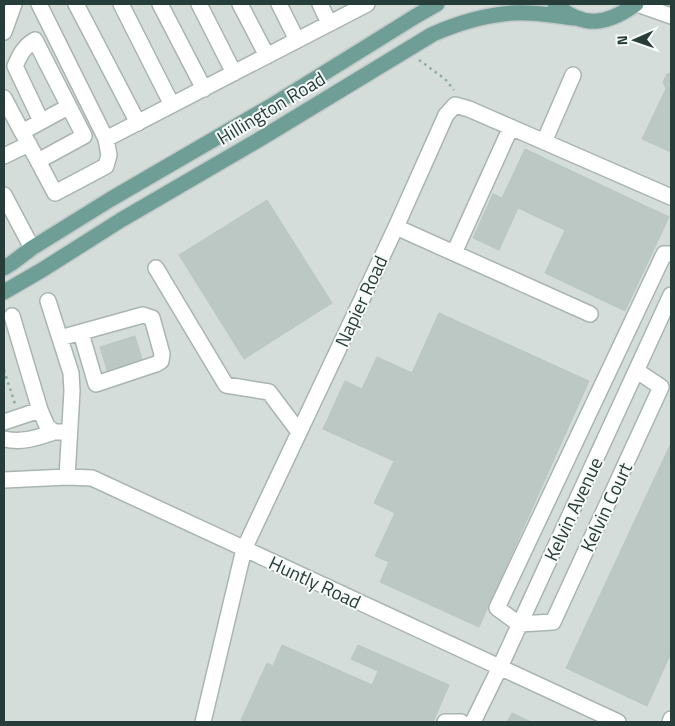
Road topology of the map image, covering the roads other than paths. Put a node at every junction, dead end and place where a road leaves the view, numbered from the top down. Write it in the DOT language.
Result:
graph roads {
  1 [pos="14,4"];
  2 [pos="38,4"];
  3 [pos="76,4"];
  4 [pos="121,4"];
  5 [pos="160,4"];
  6 [pos="199,4"];
  7 [pos="240,4"];
  8 [pos="279,4"];
  9 [pos="320,4"];
  10 [pos="437,4"];
  11 [pos="555,4"];
  12 [pos="636,4"];
  13 [pos="362,5"];
  14 [pos="671,16"];
  15 [pos="575,18"];
  16 [pos="329,23"];
  17 [pos="4,32"];
  18 [pos="297,40"];
  19 [pos="267,56"];
  20 [pos="9,68"];
  21 [pos="234,73"];
  22 [pos="573,75"];
  23 [pos="204,89"];
  24 [pos="4,98"];
  25 [pos="172,105"];
  26 [pos="68,107"];
  27 [pos="41,121"];
  28 [pos="138,123"];
  29 [pos="511,127"];
  30 [pos="26,138"];
  31 [pos="106,139"];
  32 [pos="544,142"];
  33 [pos="4,156"];
  34 [pos="38,161"];
  35 [pos="4,195"];
  36 [pos="671,197"];
  37 [pos="396,227"];
  38 [pos="32,248"];
  39 [pos="454,253"];
  40 [pos="671,254"];
  41 [pos="4,268"];
  42 [pos="156,268"];
  43 [pos="4,292"];
  44 [pos="671,295"];
  45 [pos="48,301"];
  46 [pos="590,314"];
  47 [pos="11,326"];
  48 [pos="81,332"];
  49 [pos="627,333"];
  50 [pos="60,338"];
  51 [pos="649,344"];
  52 [pos="637,371"];
  53 [pos="96,384"];
  54 [pos="72,391"];
  55 [pos="40,410"];
  56 [pos="4,422"];
  57 [pos="54,432"];
  58 [pos="69,432"];
  59 [pos="299,432"];
  60 [pos="4,439"];
  61 [pos="67,477"];
  62 [pos="4,480"];
  63 [pos="244,549"];
  64 [pos="519,624"];
  65 [pos="500,667"];
  66 [pos="203,722"];
  67 [pos="446,722"];
  68 [pos="461,722"];
  69 [pos="473,722"];
  70 [pos="618,722"];
  1 -- 17 [label="street"];
  2 -- 31 [label="street"];
  3 -- 28 [label="street"];
  4 -- 25 [label="street"];
  5 -- 23 [label="street"];
  6 -- 21 [label="street"];
  7 -- 19 [label="street"];
  8 -- 18 [label="street"];
  9 -- 16 [label="street"];
  10 -- 38 [label="main road, Hillington Road"];
  11 -- 15 [label="main road"];
  12 -- 14 [label="street"];
  12 -- 15 [label="main road, Hillington Road"];
  13 -- 16 [label="street"];
  15 -- 43 [label="main road, Hillington Road"];
  16 -- 18 [label="street"];
  18 -- 19 [label="street"];
  19 -- 21 [label="street"];
  20 -- 26 [label="street"];
  20 -- 27 [label="street"];
  21 -- 23 [label="street"];
  22 -- 32 [label="street"];
  23 -- 25 [label="street"];
  24 -- 30 [label="street"];
  25 -- 28 [label="street"];
  26 -- 27 [label="street"];
  26 -- 34 [label="street"];
  27 -- 30 [label="street"];
  28 -- 31 [label="street"];
  29 -- 32 [label="street"];
  29 -- 37 [label="street, Napier Road"];
  29 -- 39 [label="street"];
  30 -- 33 [label="street"];
  30 -- 34 [label="street"];
  31 -- 34 [label="street"];
  32 -- 36 [label="street"];
  35 -- 38 [label="street"];
  37 -- 39 [label="street"];
  37 -- 59 [label="street, Napier Road"];
  38 -- 41 [label="main road, Hillington Road"];
  39 -- 46 [label="street"];
  40 -- 49 [label="street"];
  42 -- 59 [label="street"];
  44 -- 51 [label="street, Kelvin Avenue"];
  45 -- 50 [label="street"];
  47 -- 55 [label="street"];
  48 -- 50 [label="street"];
  48 -- 53 [label="street"];
  48 -- 53 [label="street"];
  49 -- 51 [label="street"];
  49 -- 64 [label="street"];
  50 -- 54 [label="street"];
  51 -- 52 [label="street, Kelvin Avenue"];
  52 -- 64 [label="street, Kelvin Avenue"];
  52 -- 64 [label="street, Kelvin Court"];
  53 -- 54 [label="street"];
  54 -- 58 [label="street"];
  55 -- 56 [label="street"];
  55 -- 57 [label="street"];
  57 -- 58 [label="street"];
  57 -- 60 [label="street"];
  58 -- 61 [label="street"];
  59 -- 63 [label="street, Napier Road"];
  61 -- 62 [label="street, Huntly Road"];
  61 -- 63 [label="street, Huntly Road"];
  63 -- 65 [label="street, Huntly Road"];
  63 -- 66 [label="street, Napier Road"];
  64 -- 65 [label="street, Kelvin Avenue"];
  65 -- 69 [label="street, Kelvin Avenue"];
  65 -- 70 [label="street, Huntly Road"];
  67 -- 68 [label="street"];
}
